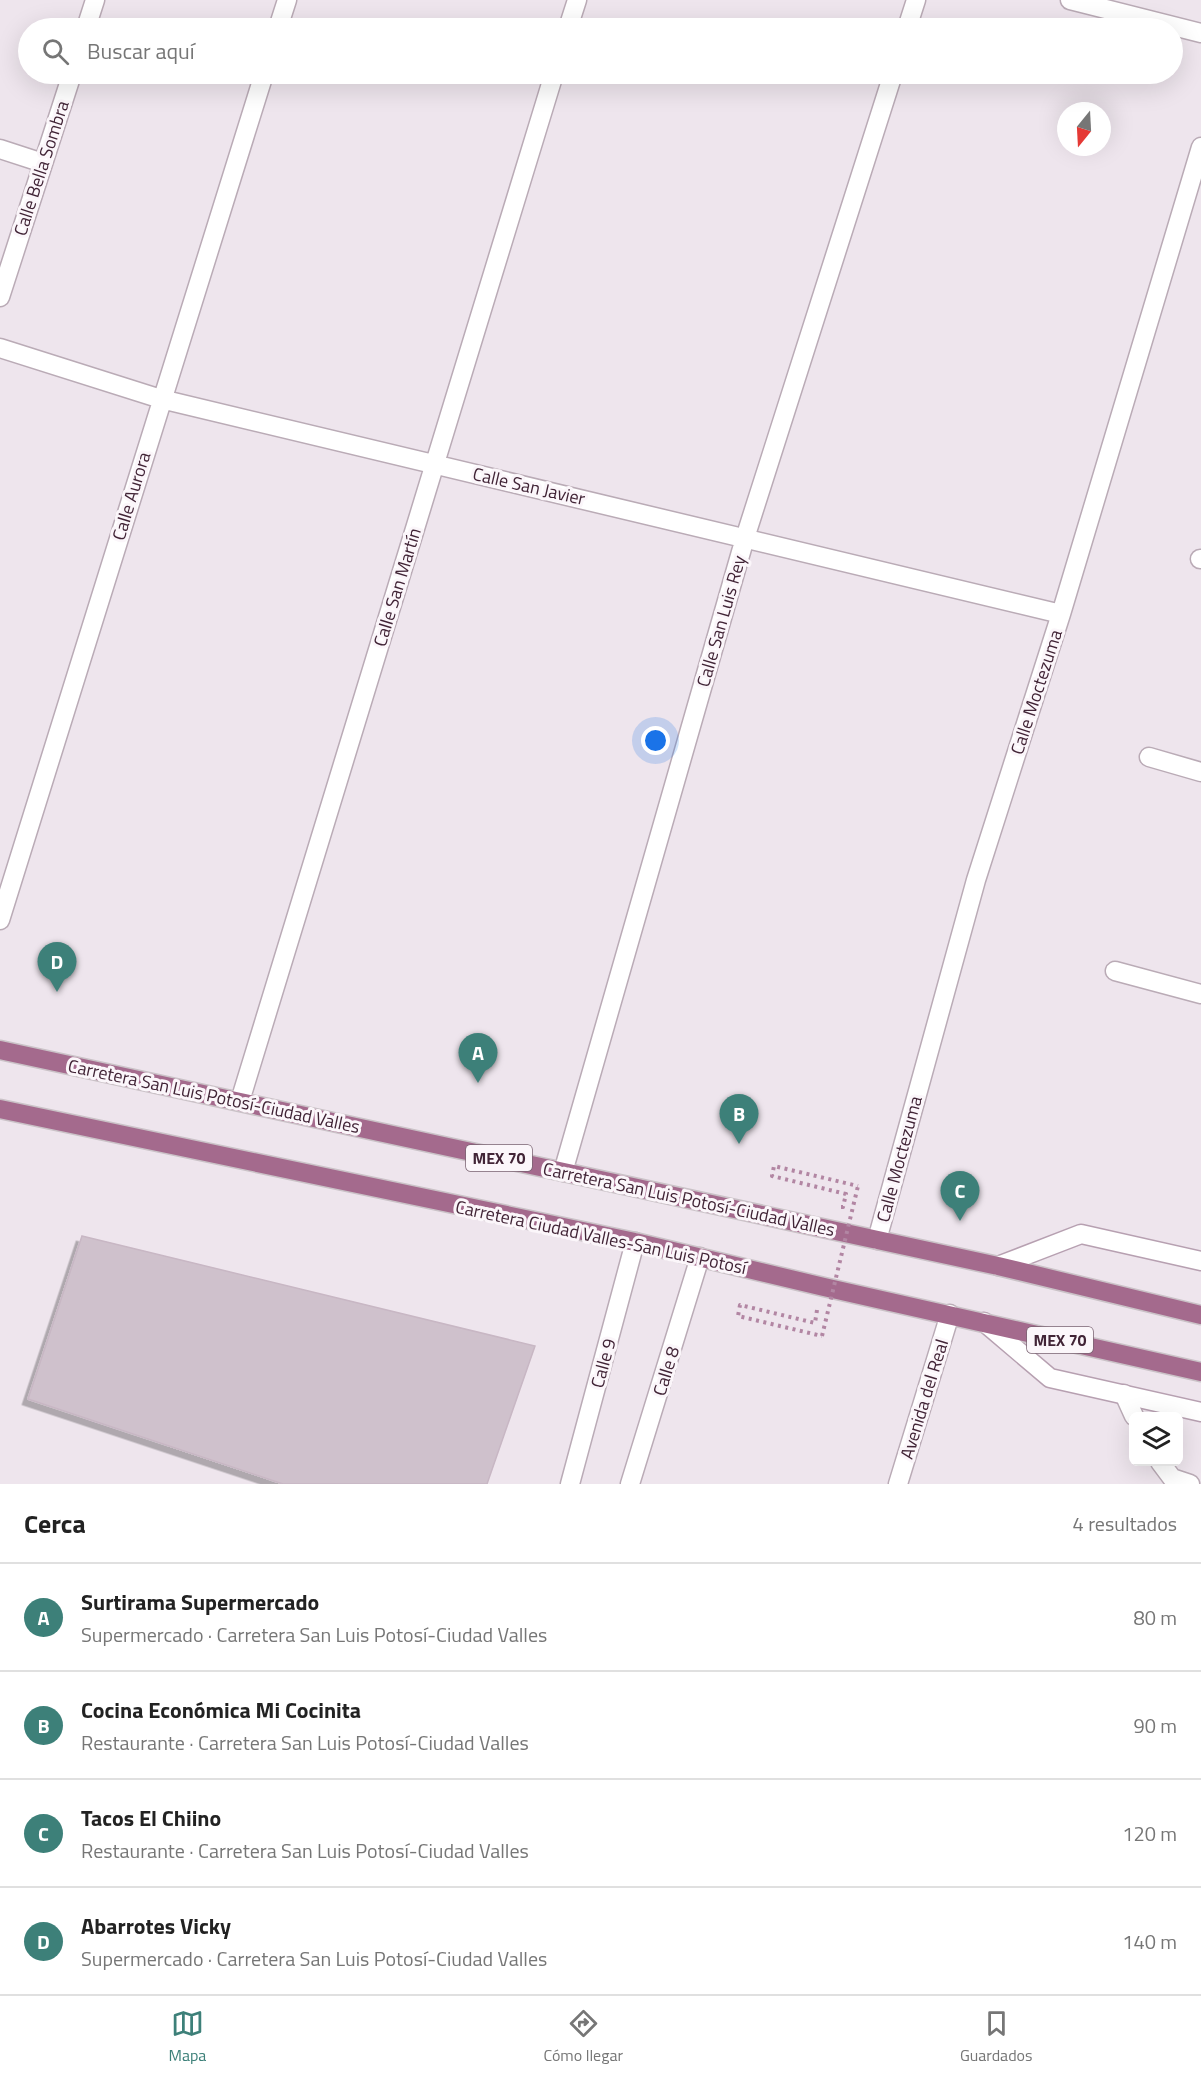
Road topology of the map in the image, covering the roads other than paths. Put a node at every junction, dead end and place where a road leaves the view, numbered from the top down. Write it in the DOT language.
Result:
graph roads {
  1 [pos="95,0"];
  2 [pos="287,0"];
  3 [pos="577,0"];
  4 [pos="916,0"];
  5 [pos="1070,0"];
  6 [pos="89,18"];
  7 [pos="281,18"];
  8 [pos="571,18"];
  9 [pos="910,18"];
  10 [pos="1141,18"];
  11 [pos="1183,28"];
  12 [pos="1201,33"];
  13 [pos="69,84"];
  14 [pos="261,84"];
  15 [pos="551,84"];
  16 [pos="890,84"];
  17 [pos="1201,147"];
  18 [pos="0,149"];
  19 [pos="43,163"];
  20 [pos="0,297"];
  21 [pos="0,348"];
  22 [pos="161,399"];
  23 [pos="435,464"];
  24 [pos="745,538"];
  25 [pos="1061,614"];
  26 [pos="1149,757"];
  27 [pos="1201,772"];
  28 [pos="0,920"];
  29 [pos="1114,971"];
  30 [pos="1201,994"];
  31 [pos="0,1050"];
  32 [pos="240,1101"];
  33 [pos="0,1109"];
  34 [pos="563,1172"];
  35 [pos="877,1240"];
  36 [pos="635,1242"];
  37 [pos="700,1257"];
  38 [pos="1201,1261"];
  39 [pos="998,1266"];
  40 [pos="950,1314"];
  41 [pos="1195,1314"];
  42 [pos="984,1322"];
  43 [pos="1201,1372"];
  44 [pos="1124,1394"];
  45 [pos="1132,1412"];
  46 [pos="1201,1412"];
  47 [pos="1164,1466"];
  48 [pos="1174,1481"];
  49 [pos="570,1484"];
  50 [pos="630,1484"];
  51 [pos="898,1484"];
  52 [pos="1190,1484"];
  1 -- 6 [label="street"];
  2 -- 7 [label="street"];
  3 -- 8 [label="street"];
  4 -- 9 [label="street"];
  5 -- 10 [label="street"];
  11 -- 12 [label="street"];
  13 -- 19 [label="street, Calle Bella Sombra"];
  14 -- 22 [label="street, Calle Aurora"];
  15 -- 23 [label="street, Calle San Martín"];
  16 -- 24 [label="street, Calle San Luis Rey"];
  17 -- 25 [label="street, Calle Moctezuma"];
  18 -- 19 [label="street"];
  19 -- 20 [label="street, Calle Bella Sombra"];
  21 -- 22 [label="street, Calle San Javier"];
  22 -- 23 [label="street, Calle San Javier"];
  22 -- 28 [label="street, Calle Aurora"];
  23 -- 24 [label="street, Calle San Javier"];
  23 -- 32 [label="street, Calle San Martín"];
  24 -- 25 [label="street, Calle San Javier"];
  24 -- 34 [label="street, Calle San Luis Rey"];
  25 -- 35 [label="street, Calle Moctezuma"];
  26 -- 27 [label="street"];
  29 -- 30 [label="street"];
  31 -- 32 [label="main road, Carretera San Luis Potosí-Ciudad Valles / MEX 70"];
  32 -- 34 [label="main road, Carretera San Luis Potosí-Ciudad Valles / MEX 70"];
  33 -- 36 [label="main road, Carretera Ciudad Valles-San Luis Potosí / MEX 70"];
  34 -- 35 [label="main road, Carretera San Luis Potosí-Ciudad Valles / MEX 70"];
  35 -- 39 [label="main road, Carretera San Luis Potosí-Ciudad Valles / MEX 70"];
  36 -- 37 [label="main road, Carretera Ciudad Valles-San Luis Potosí / MEX 70"];
  36 -- 49 [label="street, Calle 9"];
  37 -- 40 [label="main road, Carretera Ciudad Valles-San Luis Potosí / MEX 70"];
  37 -- 50 [label="street, Calle 8"];
  38 -- 39 [label="street"];
  39 -- 41 [label="main road, Carretera San Luis Potosí-Ciudad Valles / MEX 70"];
  40 -- 42 [label="main road, Carretera Ciudad Valles-San Luis Potosí / MEX 70"];
  40 -- 51 [label="street, Avenida del Real"];
  42 -- 43 [label="main road, Carretera Ciudad Valles-San Luis Potosí / MEX 70"];
  42 -- 44 [label="street"];
  44 -- 45 [label="street"];
  44 -- 46 [label="street"];
  47 -- 48 [label="street"];
  48 -- 52 [label="street"];
}
